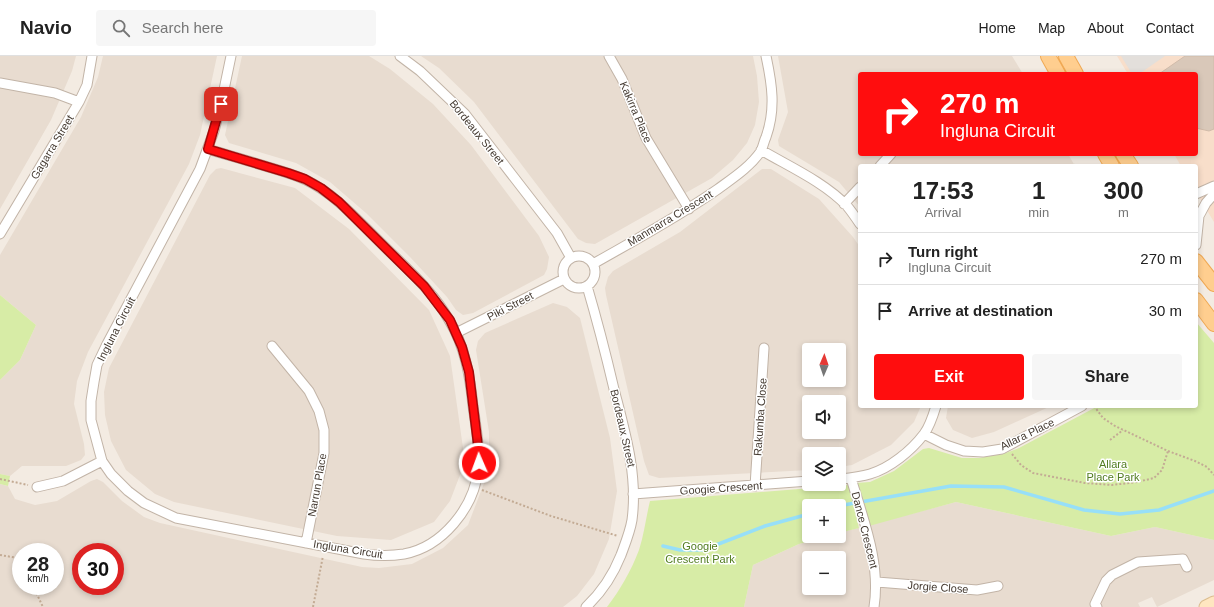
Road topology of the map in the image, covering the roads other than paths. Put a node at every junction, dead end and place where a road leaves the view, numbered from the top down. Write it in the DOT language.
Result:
graph roads {
  1 [pos="92,56"];
  2 [pos="230,56"];
  3 [pos="400,56"];
  4 [pos="610,56"];
  5 [pos="766,56"];
  6 [pos="1048,56"];
  7 [pos="1066,56"];
  8 [pos="1057,72"];
  9 [pos="1075,72"];
  10 [pos="0,83"];
  11 [pos="79,102"];
  12 [pos="208,149"];
  13 [pos="761,150"];
  14 [pos="889,156"];
  15 [pos="882,164"];
  16 [pos="1214,186"];
  17 [pos="858,189"];
  18 [pos="1198,193"];
  19 [pos="1214,194"];
  20 [pos="844,204"];
  21 [pos="689,209"];
  22 [pos="858,222"];
  23 [pos="1198,226"];
  24 [pos="0,234"];
  25 [pos="571,258"];
  26 [pos="593,264"];
  27 [pos="1198,264"];
  28 [pos="564,279"];
  29 [pos="1214,284"];
  30 [pos="587,286"];
  31 [pos="1198,303"];
  32 [pos="1214,324"];
  33 [pos="456,333"];
  34 [pos="272,346"];
  35 [pos="764,348"];
  36 [pos="935,408"];
  37 [pos="1078,408"];
  38 [pos="924,434"];
  39 [pos="102,461"];
  40 [pos="846,478"];
  41 [pos="851,478"];
  42 [pos="802,482"];
  43 [pos="755,486"];
  44 [pos="37,487"];
  45 [pos="633,494"];
  46 [pos="306,543"];
  47 [pos="1187,567"];
  48 [pos="877,582"];
  49 [pos="998,586"];
  50 [pos="1214,603"];
  51 [pos="586,607"];
  52 [pos="874,607"];
  53 [pos="1097,607"];
  54 [pos="1206,607"];
  1 -- 11 [label="street, Gagarra Street"];
  2 -- 12 [label="street, Ingluna Circuit"];
  3 -- 25 [label="street, Bordeaux Street"];
  4 -- 21 [label="street, Kakirra Place"];
  5 -- 13 [label="street, Manmarra Crescent"];
  6 -- 8 [label="main road"];
  7 -- 9 [label="main road"];
  10 -- 11 [label="street"];
  11 -- 24 [label="street, Gagarra Street"];
  12 -- 33 [label="street, Ingluna Circuit"];
  12 -- 39 [label="street, Ingluna Circuit"];
  13 -- 20 [label="street"];
  13 -- 21 [label="street, Manmarra Crescent"];
  14 -- 15 [label="street"];
  16 -- 18 [label="street"];
  17 -- 20 [label="street"];
  19 -- 23 [label="street"];
  20 -- 22 [label="street"];
  21 -- 26 [label="street, Manmarra Crescent"];
  25 -- 26 [label="street"];
  25 -- 28 [label="street"];
  26 -- 30 [label="street"];
  27 -- 29 [label="main road"];
  28 -- 30 [label="street"];
  28 -- 33 [label="street, Piki Street"];
  30 -- 45 [label="street, Bordeaux Street"];
  31 -- 32 [label="main road"];
  33 -- 46 [label="street, Ingluna Circuit"];
  34 -- 46 [label="street, Narrun Place"];
  35 -- 43 [label="street, Rakumba Close"];
  36 -- 38 [label="street"];
  37 -- 38 [label="street, Allara Place"];
  38 -- 41 [label="street"];
  39 -- 44 [label="street"];
  39 -- 46 [label="street, Ingluna Circuit"];
  40 -- 41 [label="street"];
  41 -- 48 [label="street, Dance Crescent"];
  42 -- 43 [label="street, Googie Crescent"];
  43 -- 45 [label="street, Googie Crescent"];
  45 -- 51 [label="street, Bordeaux Street"];
  47 -- 53 [label="street"];
  48 -- 49 [label="street, Jorgie Close"];
  48 -- 52 [label="street, Dance Crescent"];
  50 -- 54 [label="street"];
}
